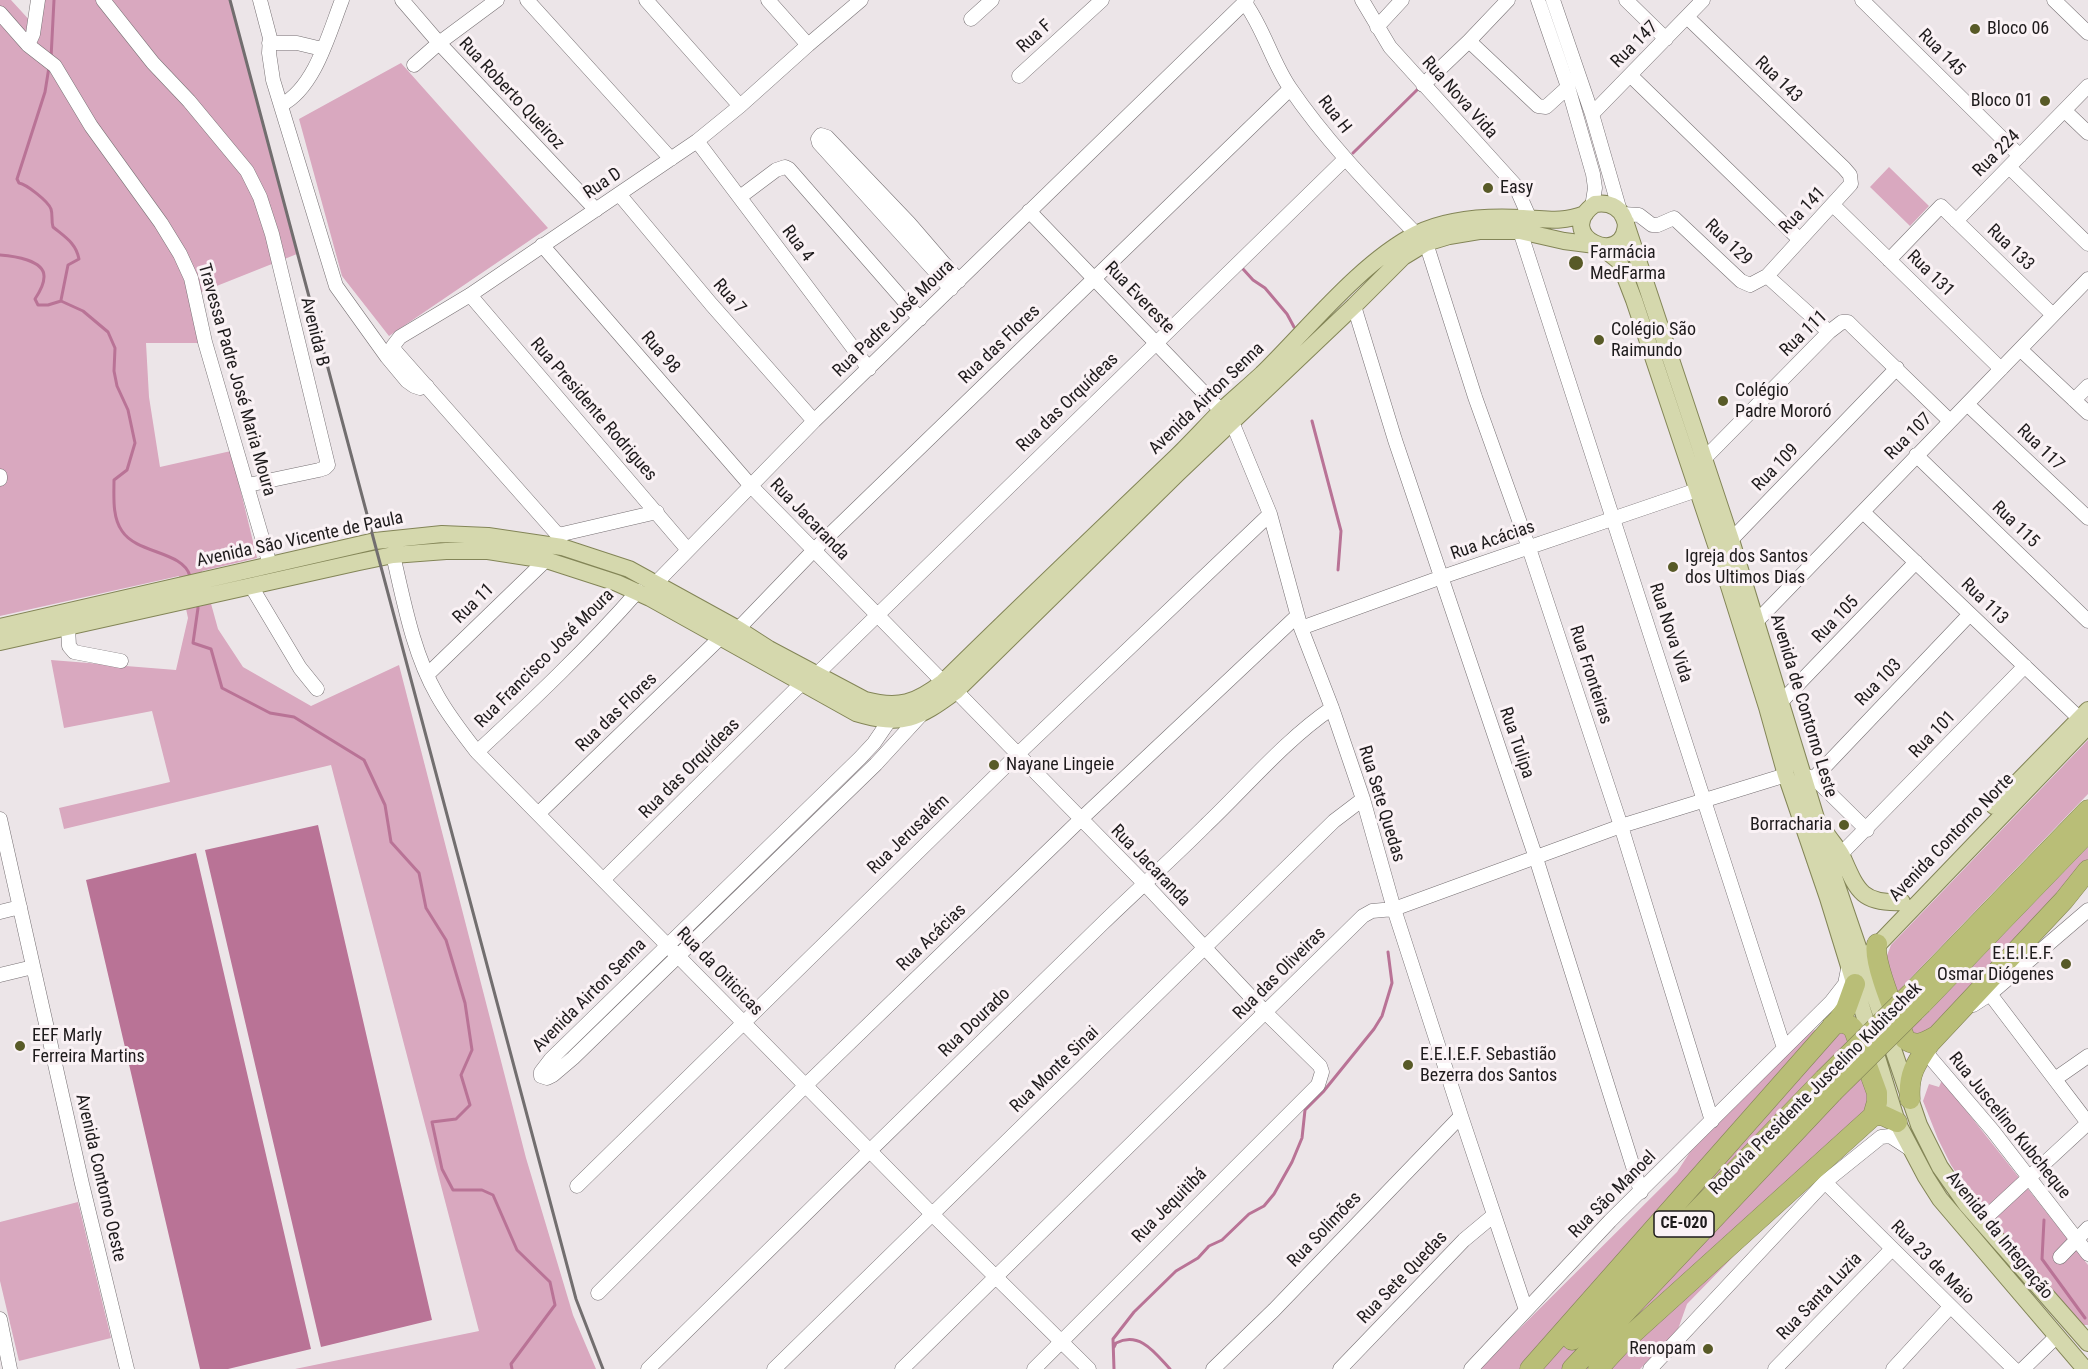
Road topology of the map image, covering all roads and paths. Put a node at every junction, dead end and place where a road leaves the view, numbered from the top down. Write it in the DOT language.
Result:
graph roads {
  1 [pos="38,0"];
  2 [pos="103,0"];
  3 [pos="260,0"];
  4 [pos="342,0"];
  5 [pos="402,0"];
  6 [pos="497,0"];
  7 [pos="527,0"];
  8 [pos="646,0"];
  9 [pos="768,0"];
  10 [pos="861,0"];
  11 [pos="992,0"];
  12 [pos="1102,0"];
  13 [pos="1362,0"];
  14 [pos="1402,0"];
  15 [pos="1508,0"];
  16 [pos="1538,0"];
  17 [pos="1553,0"];
  18 [pos="1626,0"];
  19 [pos="1703,0"];
  20 [pos="1862,0"];
  21 [pos="2054,0"];
  22 [pos="1246,2"];
  23 [pos="0,13"];
  24 [pos="1687,17"];
  25 [pos="971,19"];
  26 [pos="1377,27"];
  27 [pos="2088,33"];
  28 [pos="1666,39"];
  29 [pos="1469,41"];
  30 [pos="439,42"];
  31 [pos="269,43"];
  32 [pos="28,45"];
  33 [pos="808,45"];
  34 [pos="322,49"];
  35 [pos="414,65"];
  36 [pos="1630,75"];
  37 [pos="1019,76"];
  38 [pos="1423,85"];
  39 [pos="2088,86"];
  40 [pos="1568,87"];
  41 [pos="1290,88"];
  42 [pos="281,105"];
  43 [pos="740,106"];
  44 [pos="2065,111"];
  45 [pos="1592,114"];
  46 [pos="2088,133"];
  47 [pos="696,141"];
  48 [pos="2020,156"];
  49 [pos="671,159"];
  50 [pos="1345,159"];
  51 [pos="2009,167"];
  52 [pos="1844,168"];
  53 [pos="856,175"];
  54 [pos="619,194"];
  55 [pos="740,197"];
  56 [pos="1833,205"];
  57 [pos="596,210"];
  58 [pos="1588,210"];
  59 [pos="1029,212"];
  60 [pos="1623,215"];
  61 [pos="1956,221"];
  62 [pos="1525,225"];
  63 [pos="1421,238"];
  64 [pos="1800,240"];
  65 [pos="2088,244"];
  66 [pos="542,245"];
  67 [pos="1598,246"];
  68 [pos="1889,260"];
  69 [pos="1767,276"];
  70 [pos="1094,278"];
  71 [pos="2088,279"];
  72 [pos="955,285"];
  73 [pos="470,295"];
  74 [pos="1354,306"];
  75 [pos="2053,315"];
  76 [pos="920,319"];
  77 [pos="1829,332"];
  78 [pos="1156,342"];
  79 [pos="2021,350"];
  80 [pos="1897,368"];
  81 [pos="869,369"];
  82 [pos="2001,369"];
  83 [pos="427,386"];
  84 [pos="2088,386"];
  85 [pos="2074,400"];
  86 [pos="1968,404"];
  87 [pos="2088,413"];
  88 [pos="1227,416"];
  89 [pos="814,421"];
  90 [pos="1950,422"];
  91 [pos="1916,455"];
  92 [pos="1704,459"];
  93 [pos="248,485"];
  94 [pos="751,486"];
  95 [pos="1697,490"];
  96 [pos="657,512"];
  97 [pos="1863,512"];
  98 [pos="1270,514"];
  99 [pos="1614,518"];
  100 [pos="2088,518"];
  101 [pos="1731,540"];
  102 [pos="560,541"];
  103 [pos="1529,548"];
  104 [pos="688,549"];
  105 [pos="814,550"];
  106 [pos="393,555"];
  107 [pos="546,560"];
  108 [pos="1916,562"];
  109 [pos="270,565"];
  110 [pos="1442,577"];
  111 [pos="656,583"];
  112 [pos="251,585"];
  113 [pos="210,587"];
  114 [pos="638,591"];
  115 [pos="93,614"];
  116 [pos="1970,614"];
  117 [pos="877,615"];
  118 [pos="1756,621"];
  119 [pos="2088,621"];
  120 [pos="1299,622"];
  121 [pos="0,627"];
  122 [pos="68,627"];
  123 [pos="738,629"];
  124 [pos="720,639"];
  125 [pos="0,642"];
  126 [pos="766,655"];
  127 [pos="121,661"];
  128 [pos="2025,666"];
  129 [pos="817,674"];
  130 [pos="427,675"];
  131 [pos="801,684"];
  132 [pos="949,686"];
  133 [pos="318,689"];
  134 [pos="1781,702"];
  135 [pos="898,705"];
  136 [pos="1332,708"];
  137 [pos="920,716"];
  138 [pos="2085,716"];
  139 [pos="889,721"];
  140 [pos="477,752"];
  141 [pos="1018,754"];
  142 [pos="1801,776"];
  143 [pos="1363,799"];
  144 [pos="1705,801"];
  145 [pos="2088,810"];
  146 [pos="539,813"];
  147 [pos="0,819"];
  148 [pos="1080,820"];
  149 [pos="1818,823"];
  150 [pos="1621,826"];
  151 [pos="1867,830"];
  152 [pos="2088,832"];
  153 [pos="780,846"];
  154 [pos="1536,858"];
  155 [pos="1841,866"];
  156 [pos="2088,870"];
  157 [pos="604,879"];
  158 [pos="1144,883"];
  159 [pos="1906,906"];
  160 [pos="20,907"];
  161 [pos="1394,909"];
  162 [pos="2088,910"];
  163 [pos="0,912"];
  164 [pos="1877,944"];
  165 [pos="1204,948"];
  166 [pos="673,951"];
  167 [pos="1855,961"];
  168 [pos="33,967"];
  169 [pos="0,975"];
  170 [pos="1855,984"];
  171 [pos="1990,994"];
  172 [pos="1917,998"];
  173 [pos="1266,1013"];
  174 [pos="1956,1015"];
  175 [pos="744,1023"];
  176 [pos="1832,1026"];
  177 [pos="1931,1042"];
  178 [pos="1784,1048"];
  179 [pos="2088,1056"];
  180 [pos="1320,1066"];
  181 [pos="2055,1079"];
  182 [pos="806,1085"];
  183 [pos="1828,1086"];
  184 [pos="1910,1099"];
  185 [pos="1461,1116"];
  186 [pos="1873,1116"];
  187 [pos="1712,1121"];
  188 [pos="1897,1122"];
  189 [pos="2088,1123"];
  190 [pos="1911,1149"];
  191 [pos="869,1150"];
  192 [pos="2029,1177"];
  193 [pos="1825,1182"];
  194 [pos="577,1186"];
  195 [pos="1641,1192"];
  196 [pos="933,1215"];
  197 [pos="1494,1215"];
  198 [pos="1982,1222"];
  199 [pos="2088,1228"];
  200 [pos="2077,1240"];
  201 [pos="1892,1250"];
  202 [pos="2088,1254"];
  203 [pos="2060,1257"];
  204 [pos="996,1277"];
  205 [pos="598,1293"];
  206 [pos="1950,1307"];
  207 [pos="1526,1310"];
  208 [pos="0,1319"];
  209 [pos="2057,1336"];
  210 [pos="2086,1337"];
  211 [pos="1062,1341"];
  212 [pos="10,1369"];
  213 [pos="127,1369"];
  214 [pos="648,1369"];
  215 [pos="774,1369"];
  216 [pos="902,1369"];
  217 [pos="1034,1369"];
  218 [pos="1089,1369"];
  219 [pos="1214,1369"];
  220 [pos="1340,1369"];
  221 [pos="1471,1369"];
  222 [pos="1530,1369"];
  223 [pos="1544,1369"];
  224 [pos="1572,1369"];
  225 [pos="1598,1369"];
  226 [pos="1652,1369"];
  227 [pos="1775,1369"];
  228 [pos="1893,1369"];
  229 [pos="2014,1369"];
  230 [pos="2023,1369"];
  231 [pos="2085,1369"];
  1 -- 32 [label="street"];
  2 -- 93 [label="street, Avenida B"];
  3 -- 31 [label="street"];
  4 -- 34 [label="street"];
  5 -- 30 [label="street, Rua Roberto Queiroz"];
  6 -- 30 [label="street"];
  7 -- 49 [label="street"];
  8 -- 43 [label="street"];
  9 -- 33 [label="street"];
  10 -- 33 [label="street, Rua D"];
  11 -- 25 [label="street"];
  12 -- 37 [label="street, Rua F"];
  13 -- 26 [label="street, Rua Nova Vida"];
  14 -- 26 [label="street"];
  15 -- 29 [label="street"];
  16 -- 40 [label="street"];
  17 -- 45 [label="street, Avenida de Contorno Leste"];
  18 -- 28 [label="street"];
  19 -- 24 [label="street, Rua 147"];
  20 -- 48 [label="street, Rua 145"];
  21 -- 27 [label="street"];
  22 -- 41 [label="street, Rua H"];
  22 -- 59 [label="street, Rua Padre José Moura"];
  23 -- 32 [label="street, Travessa Padre José Maria Moura"];
  24 -- 28 [label="street, Rua 147"];
  24 -- 52 [label="street, Rua 143"];
  26 -- 38 [label="street, Rua Nova Vida"];
  28 -- 36 [label="street, Rua 147"];
  29 -- 38 [label="street"];
  29 -- 40 [label="street"];
  30 -- 35 [label="street"];
  30 -- 57 [label="street, Rua Roberto Queiroz"];
  31 -- 34 [label="street"];
  31 -- 42 [label="street"];
  32 -- 93 [label="street, Travessa Padre José Maria Moura"];
  33 -- 43 [label="street, Rua D"];
  34 -- 42 [label="street"];
  36 -- 45 [label="street, Rua 147"];
  36 -- 64 [label="street"];
  38 -- 62 [label="street, Rua Nova Vida"];
  39 -- 44 [label="street, Rua 224"];
  40 -- 58 [label="street"];
  41 -- 50 [label="street, Rua H"];
  41 -- 70 [label="street, Rua das Flores"];
  42 -- 83 [label="street"];
  43 -- 47 [label="street, Rua D"];
  44 -- 46 [label="street"];
  44 -- 48 [label="street, Rua 224"];
  45 -- 60 [label="street, Avenida de Contorno Leste"];
  47 -- 49 [label="street, Rua D"];
  47 -- 55 [label="street, Rua 4"];
  48 -- 51 [label="street, Rua 224"];
  49 -- 54 [label="street, Rua D"];
  50 -- 63 [label="street, Rua H"];
  50 -- 78 [label="street, Rua das Orquídeas"];
  51 -- 61 [label="street, Rua 224"];
  51 -- 65 [label="street"];
  52 -- 56 [label="street, Rua 141"];
  53 -- 72 [label="street"];
  54 -- 57 [label="street, Rua D"];
  54 -- 89 [label="street, Rua 7"];
  55 -- 76 [label="street"];
  55 -- 81 [label="street, Rua 4"];
  56 -- 64 [label="street, Rua 141"];
  56 -- 68 [label="street, Rua 131"];
  57 -- 66 [label="street, Rua D"];
  58 -- 60 [label="main road"];
  58 -- 62 [label="main road, Avenida Airton Senna"];
  58 -- 67 [label="main road"];
  59 -- 70 [label="street, Rua Evereste"];
  59 -- 72 [label="street, Rua Padre José Moura"];
  60 -- 67 [label="main road"];
  60 -- 69 [label="street, Rua 129"];
  60 -- 92 [label="main road, Avenida de Contorno Leste"];
  61 -- 68 [label="street, Rua 133"];
  61 -- 75 [label="street, Rua 133"];
  62 -- 63 [label="main road, Avenida Airton Senna"];
  62 -- 67 [label="main road, Avenida Airton Senna"];
  62 -- 99 [label="street, Rua Nova Vida"];
  63 -- 74 [label="main road, Avenida Airton Senna"];
  63 -- 88 [label="main road, Avenida Airton Senna"];
  63 -- 103 [label="street, Rua Fronteiras"];
  64 -- 69 [label="street, Rua 141"];
  66 -- 73 [label="street, Rua D"];
  66 -- 94 [label="street, Rua 98"];
  67 -- 95 [label="main road, Avenida de Contorno Leste"];
  68 -- 82 [label="street, Rua 131"];
  69 -- 77 [label="street, Rua 129"];
  70 -- 78 [label="street, Rua Evereste"];
  70 -- 105 [label="street, Rua das Flores"];
  71 -- 75 [label="street, Rua 107"];
  72 -- 76 [label="street, Rua Padre José Moura"];
  73 -- 83 [label="street, Rua D"];
  73 -- 96 [label="street, Rua Presidente Rodrigues"];
  74 -- 88 [label="main road, Avenida Airton Senna"];
  74 -- 110 [label="street, Rua Tulipa"];
  75 -- 79 [label="street, Rua 107"];
  76 -- 81 [label="street, Rua Padre José Moura"];
  77 -- 80 [label="street, Rua 111"];
  77 -- 92 [label="street, Rua 111"];
  78 -- 88 [label="street, Rua Evereste"];
  78 -- 117 [label="street, Rua das Orquídeas"];
  79 -- 82 [label="street, Rua 107"];
  79 -- 85 [label="street"];
  80 -- 90 [label="street"];
  80 -- 101 [label="street, Rua 109"];
  81 -- 89 [label="street, Rua Padre José Moura"];
  82 -- 86 [label="street, Rua 107"];
  83 -- 102 [label="street"];
  84 -- 85 [label="street"];
  85 -- 87 [label="street"];
  86 -- 90 [label="street, Rua 107"];
  86 -- 100 [label="street, Rua 117"];
  88 -- 98 [label="street, Rua Sete Quedas"];
  88 -- 132 [label="main road, Avenida Airton Senna"];
  89 -- 94 [label="street, Rua Padre José Moura"];
  90 -- 91 [label="street, Rua 107"];
  91 -- 97 [label="street, Rua 107"];
  91 -- 119 [label="street, Rua 115"];
  92 -- 101 [label="main road, Avenida de Contorno Leste"];
  93 -- 109 [label="street, Travessa Padre José Maria Moura"];
  94 -- 104 [label="street, Rua Padre José Moura"];
  94 -- 105 [label="street, Rua Jacaranda"];
  95 -- 99 [label="street, Rua Acácias"];
  95 -- 142 [label="main road, Avenida de Contorno Leste"];
  96 -- 102 [label="street"];
  96 -- 104 [label="street, Rua Presidente Rodrigues"];
  97 -- 108 [label="street, Rua 113"];
  97 -- 118 [label="street, Rua 107"];
  98 -- 120 [label="street, Rua Sete Quedas"];
  98 -- 141 [label="street, Rua Jerusalém"];
  99 -- 103 [label="street, Rua Acácias"];
  99 -- 144 [label="street, Rua Nova Vida"];
  101 -- 118 [label="main road, Avenida de Contorno Leste"];
  102 -- 109 [label="main road, Avenida São Vicente de Paula"];
  102 -- 111 [label="main road, Avenida São Vicente de Paula"];
  103 -- 110 [label="street, Rua Acácias"];
  103 -- 150 [label="street, Rua Fronteiras"];
  104 -- 111 [label="street, Rua Padre José Moura"];
  105 -- 117 [label="street, Rua Jacaranda"];
  105 -- 123 [label="street, Rua das Flores"];
  106 -- 107 [label="main road, Avenida São Vicente de Paula"];
  106 -- 112 [label="main road, Avenida São Vicente de Paula"];
  106 -- 130 [label="street, Rua da Oiticicas"];
  107 -- 114 [label="main road, Avenida São Vicente de Paula"];
  107 -- 130 [label="street, Rua 11"];
  108 -- 116 [label="street, Rua 113"];
  108 -- 134 [label="street, Rua 105"];
  109 -- 113 [label="main road, Avenida São Vicente de Paula"];
  110 -- 120 [label="street, Rua Acácias"];
  110 -- 154 [label="street, Rua Tulipa"];
  111 -- 123 [label="main road, Avenida São Vicente de Paula"];
  112 -- 113 [label="main road, Avenida São Vicente de Paula"];
  112 -- 133 [label="street"];
  113 -- 115 [label="main road, Avenida São Vicente de Paula"];
  114 -- 124 [label="main road, Avenida São Vicente de Paula"];
  114 -- 140 [label="street, Rua Francisco José Moura"];
  115 -- 121 [label="main road, Avenida São Vicente de Paula"];
  115 -- 122 [label="main road, Avenida São Vicente de Paula"];
  116 -- 128 [label="street, Rua 113"];
  116 -- 142 [label="street, Rua 103"];
  117 -- 129 [label="street, Rua das Orquídeas"];
  117 -- 132 [label="street, Rua Jacaranda"];
  118 -- 134 [label="main road, Avenida de Contorno Leste"];
  120 -- 136 [label="street, Rua Sete Quedas"];
  120 -- 148 [label="street, Rua Acácias"];
  122 -- 125 [label="main road, Avenida São Vicente de Paula"];
  122 -- 127 [label="street"];
  123 -- 126 [label="main road, Avenida São Vicente de Paula"];
  124 -- 126 [label="main road, Avenida São Vicente de Paula"];
  124 -- 146 [label="street, Rua das Flores"];
  126 -- 129 [label="main road, Avenida São Vicente de Paula"];
  126 -- 131 [label="main road, Avenida São Vicente de Paula"];
  128 -- 138 [label="street, Rua 113"];
  128 -- 151 [label="street, Rua 101"];
  129 -- 135 [label="main road, Avenida São Vicente de Paula"];
  130 -- 140 [label="street, Rua da Oiticicas"];
  131 -- 139 [label="main road, Avenida São Vicente de Paula"];
  131 -- 157 [label="street, Rua das Orquídeas"];
  132 -- 135 [label="main road, Avenida Airton Senna"];
  132 -- 137 [label="main road, Avenida Airton Senna"];
  132 -- 141 [label="street, Rua Jacaranda"];
  134 -- 142 [label="main road, Avenida de Contorno Leste"];
  136 -- 143 [label="street, Rua Sete Quedas"];
  136 -- 158 [label="street, Rua Dourado"];
  137 -- 139 [label="main road, Avenida Airton Senna"];
  137 -- 153 [label="street, Avenida Airton Senna"];
  138 -- 159 [label="main road, Avenida Contorno Norte"];
  139 -- 153 [label="street, Avenida Airton Senna"];
  140 -- 146 [label="street, Rua da Oiticicas"];
  141 -- 148 [label="street, Rua Jacaranda"];
  141 -- 175 [label="street, Rua Jerusalém"];
  142 -- 144 [label="street, Rua das Oliveiras"];
  142 -- 149 [label="main road, Avenida de Contorno Leste"];
  142 -- 151 [label="street"];
  142 -- 167 [label="main road, Avenida de Contorno Leste"];
  143 -- 161 [label="street, Rua Sete Quedas"];
  143 -- 165 [label="street, Rua Monte Sinai"];
  144 -- 150 [label="street, Rua das Oliveiras"];
  144 -- 178 [label="street, Rua Nova Vida"];
  145 -- 172 [label="highway, Rodovia Presidente Juscelino Kubitschek / CE-020"];
  146 -- 157 [label="street, Rua da Oiticicas"];
  147 -- 160 [label="street, Avenida Contorno Oeste"];
  148 -- 158 [label="street, Rua Jacaranda"];
  148 -- 182 [label="street, Rua Acácias"];
  149 -- 155 [label="main road, Avenida de Contorno Leste"];
  149 -- 155 [label="main road"];
  150 -- 154 [label="street, Rua das Oliveiras"];
  150 -- 187 [label="street, Rua Fronteiras"];
  151 -- 155 [label="street, Rua 101"];
  152 -- 172 [label="highway, Rodovia Presidente Juscelino Kubitschek / CE-020"];
  153 -- 166 [label="street, Avenida Airton Senna"];
  154 -- 161 [label="street, Rua das Oliveiras"];
  154 -- 195 [label="street, Rua Tulipa"];
  155 -- 159 [label="main road"];
  155 -- 167 [label="main road, Avenida de Contorno Leste"];
  156 -- 174 [label="highway"];
  157 -- 166 [label="street, Rua da Oiticicas"];
  158 -- 165 [label="street, Rua Jacaranda"];
  158 -- 191 [label="street, Rua Dourado"];
  159 -- 164 [label="main road, Avenida Contorno Norte"];
  160 -- 163 [label="street"];
  160 -- 168 [label="street, Avenida Contorno Oeste"];
  161 -- 173 [label="street, Rua das Oliveiras"];
  161 -- 185 [label="street, Rua Sete Quedas"];
  162 -- 171 [label="street"];
  164 -- 167 [label="main road, Avenida Contorno Norte"];
  164 -- 177 [label="highway"];
  165 -- 173 [label="street, Rua Jacaranda"];
  165 -- 196 [label="street, Rua Monte Sinai"];
  166 -- 166 [label="street, Avenida Airton Senna"];
  166 -- 175 [label="street, Rua da Oiticicas"];
  167 -- 170 [label="main road, Avenida Contorno Norte"];
  167 -- 178 [label="street, Rua São Manoel"];
  167 -- 184 [label="main road, Avenida de Contorno Leste"];
  168 -- 169 [label="street"];
  168 -- 213 [label="street, Avenida Contorno Oeste"];
  170 -- 176 [label="highway"];
  170 -- 188 [label="main road, Avenida da Integração"];
  171 -- 174 [label="street"];
  171 -- 181 [label="street"];
  172 -- 183 [label="highway, Rodovia Presidente Juscelino Kubitschek / CE-020, bridge"];
  173 -- 180 [label="street, Rua Jacaranda"];
  173 -- 204 [label="street, Rua das Oliveiras"];
  174 -- 177 [label="highway"];
  175 -- 182 [label="street, Rua da Oiticicas"];
  175 -- 194 [label="street, Rua Jerusalém"];
  176 -- 186 [label="highway"];
  176 -- 222 [label="highway"];
  177 -- 184 [label="highway"];
  177 -- 192 [label="street, Rua Juscelino Kubcheque"];
  178 -- 187 [label="street, Rua São Manoel"];
  179 -- 181 [label="street"];
  180 -- 211 [label="street, Rua Jequitibá"];
  181 -- 189 [label="street"];
  182 -- 191 [label="street, Rua da Oiticicas"];
  182 -- 205 [label="street, Rua Acácias"];
  183 -- 223 [label="highway, Rodovia Presidente Juscelino Kubitschek / CE-020"];
  183 -- 224 [label="highway, Rodovia Presidente Juscelino Kubitschek / CE-020"];
  184 -- 198 [label="main road, Avenida da Integração"];
  185 -- 197 [label="street, Rua Sete Quedas"];
  185 -- 219 [label="street, Rua Solimões"];
  186 -- 188 [label="highway"];
  186 -- 225 [label="highway"];
  187 -- 195 [label="street, Rua São Manoel"];
  188 -- 190 [label="main road, Avenida da Integração"];
  189 -- 192 [label="street"];
  190 -- 193 [label="street"];
  190 -- 209 [label="main road, Avenida da Integração"];
  191 -- 196 [label="street, Rua da Oiticicas"];
  191 -- 214 [label="street, Rua Dourado"];
  192 -- 198 [label="street"];
  192 -- 200 [label="street, Rua Juscelino Kubcheque"];
  193 -- 201 [label="street, Rua 23 de Maio"];
  193 -- 226 [label="street"];
  195 -- 207 [label="street, Rua São Manoel"];
  196 -- 204 [label="street, Rua da Oiticicas"];
  196 -- 215 [label="street, Rua Monte Sinai"];
  197 -- 207 [label="street, Rua Sete Quedas"];
  197 -- 220 [label="street, Rua Sete Quedas"];
  198 -- 210 [label="main road, Avenida da Integração"];
  199 -- 200 [label="street"];
  200 -- 202 [label="street, Rua Juscelino Kubcheque"];
  200 -- 203 [label="street"];
  201 -- 206 [label="street, Rua 23 de Maio"];
  201 -- 227 [label="street, Rua Santa Luzia"];
  204 -- 211 [label="street, Rua da Oiticicas"];
  204 -- 216 [label="street, Rua das Oliveiras"];
  206 -- 228 [label="street"];
  206 -- 229 [label="street, Rua 23 de Maio"];
  207 -- 221 [label="street, Rua São Manoel"];
  208 -- 212 [label="street"];
  209 -- 230 [label="street"];
  209 -- 231 [label="main road, Avenida da Integração"];
  211 -- 217 [label="street, Rua Jequitibá"];
  211 -- 218 [label="street, Rua da Oiticicas"];
}
